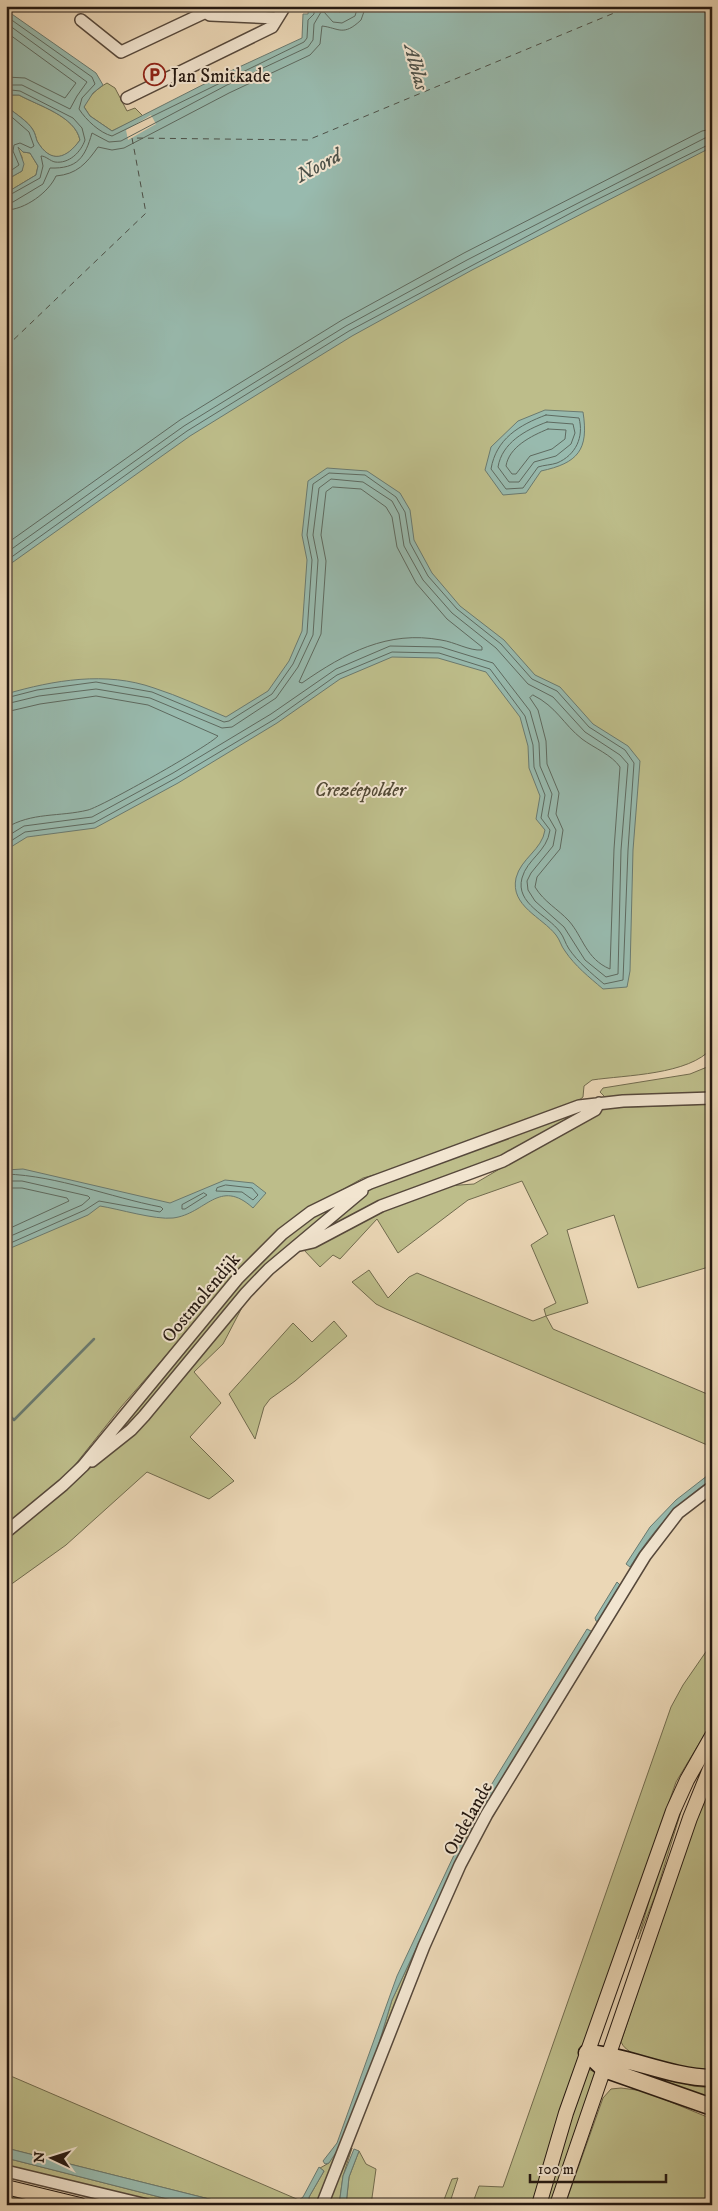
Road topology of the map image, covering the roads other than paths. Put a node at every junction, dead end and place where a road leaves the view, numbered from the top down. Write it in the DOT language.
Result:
graph roads {
  1 [pos="271,6"];
  2 [pos="285,6"];
  3 [pos="200,9"];
  4 [pos="224,11"];
  5 [pos="276,18"];
  6 [pos="82,20"];
  7 [pos="126,98"];
  8 [pos="712,1098"];
  9 [pos="599,1103"];
  10 [pos="370,1183"];
  11 [pos="296,1246"];
  12 [pos="84,1466"];
  13 [pos="712,1488"];
  14 [pos="6,1532"];
  15 [pos="712,1736"];
  16 [pos="712,1764"];
  17 [pos="586,2053"];
  18 [pos="607,2062"];
  19 [pos="712,2078"];
  20 [pos="712,2107"];
  21 [pos="6,2171"];
  22 [pos="6,2187"];
  23 [pos="80,2205"];
  24 [pos="147,2205"];
  25 [pos="322,2205"];
  26 [pos="539,2205"];
  27 [pos="557,2205"];
  1 -- 5 [label="street"];
  2 -- 5 [label="street"];
  3 -- 4 [label="street"];
  3 -- 6 [label="street"];
  4 -- 5 [label="street"];
  5 -- 7 [label="street"];
  8 -- 9 [label="street, Oostmolendijk"];
  9 -- 10 [label="street, Oostmolendijk"];
  9 -- 11 [label="street, Oostmolendijk"];
  10 -- 11 [label="street, Oostmolendijk"];
  10 -- 12 [label="street, Oostmolendijk"];
  11 -- 12 [label="street, Oostmolendijk"];
  12 -- 14 [label="street, Oostmolendijk"];
  13 -- 25 [label="street, Oudelande"];
  15 -- 17 [label="main road"];
  16 -- 18 [label="main road"];
  17 -- 18 [label="highway"];
  17 -- 26 [label="main road"];
  18 -- 19 [label="highway"];
  18 -- 20 [label="highway"];
  18 -- 27 [label="main road"];
  21 -- 24 [label="street"];
  22 -- 23 [label="main road"];
}
